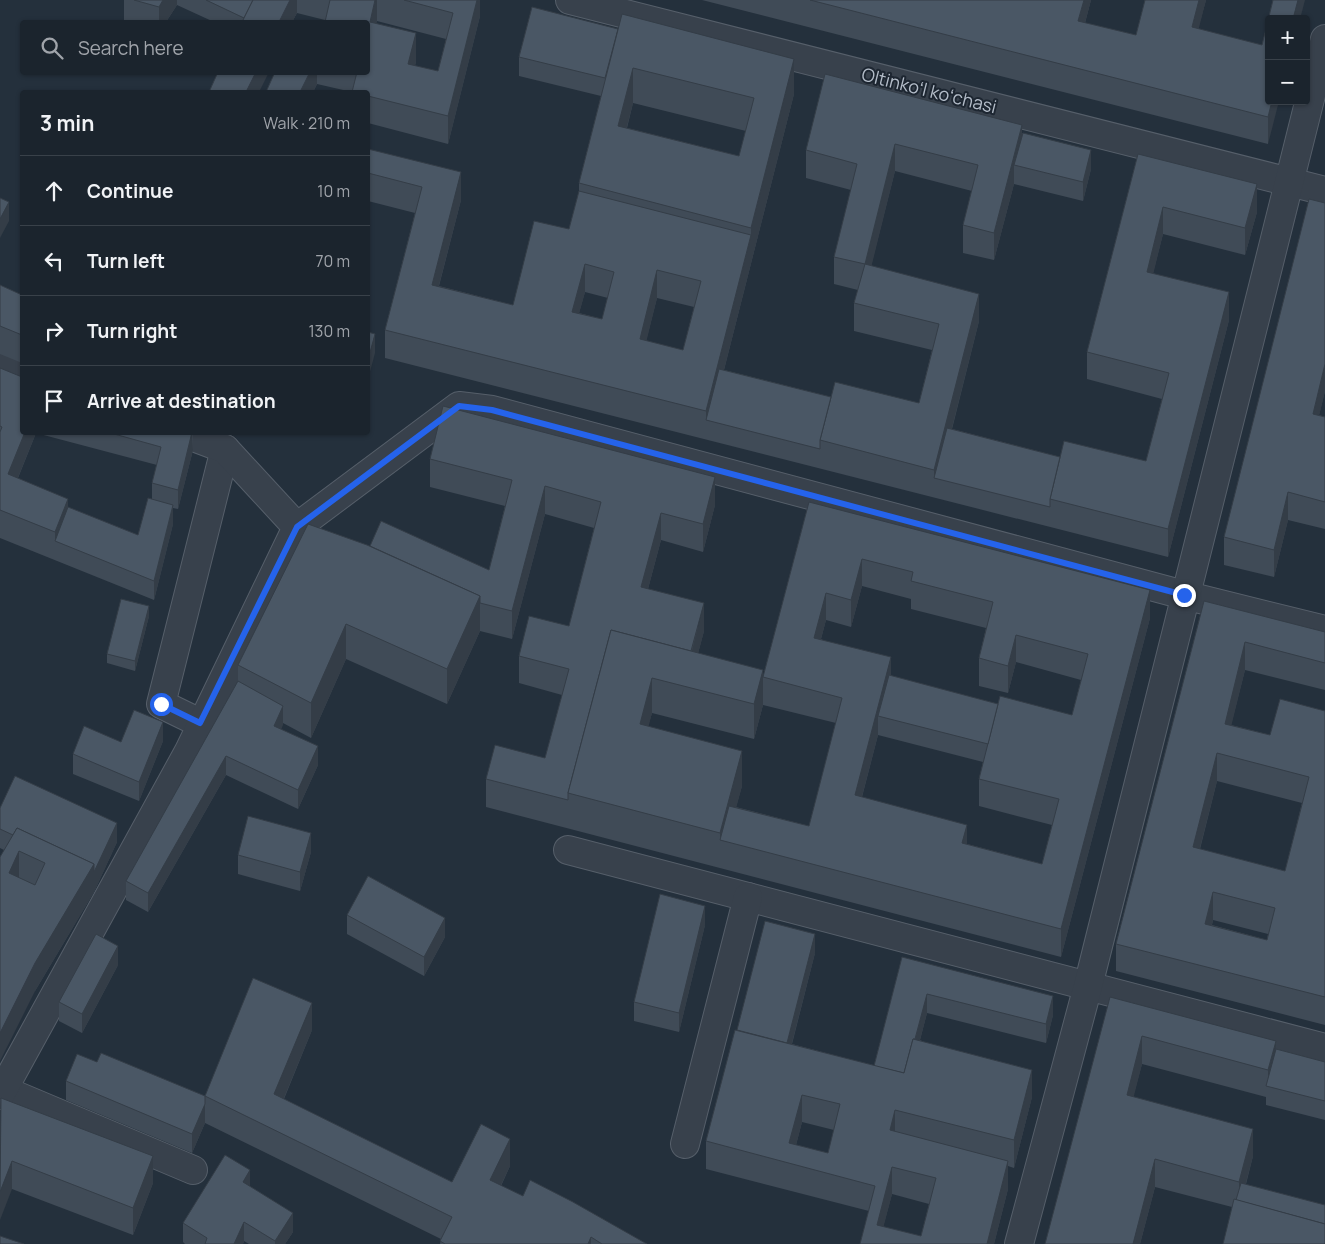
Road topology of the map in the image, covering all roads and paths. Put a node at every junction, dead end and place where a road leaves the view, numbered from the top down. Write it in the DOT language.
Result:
graph roads {
  1 [pos="570,0"];
  2 [pos="1325,39"];
  3 [pos="1288,182"];
  4 [pos="1325,191"];
  5 [pos="0,364"];
  6 [pos="20,372"];
  7 [pos="188,435"];
  8 [pos="225,449"];
  9 [pos="297,527"];
  10 [pos="1184,595"];
  11 [pos="1325,630"];
  12 [pos="200,723"];
  13 [pos="568,850"];
  14 [pos="748,897"];
  15 [pos="1088,986"];
  16 [pos="1325,1048"];
  17 [pos="1,1092"];
  18 [pos="685,1144"];
  19 [pos="193,1170"];
  20 [pos="1019,1244"];
  1 -- 3 [label="street, Oltinkoʻl koʻchasi"];
  2 -- 3 [label="street"];
  3 -- 4 [label="street, Oltinkoʻl koʻchasi"];
  3 -- 10 [label="street"];
  5 -- 6 [label="street"];
  7 -- 8 [label="street"];
  8 -- 9 [label="street"];
  8 -- 12 [label="street"];
  9 -- 10 [label="street"];
  9 -- 12 [label="street"];
  10 -- 11 [label="street"];
  10 -- 15 [label="street"];
  12 -- 17 [label="street"];
  13 -- 14 [label="street"];
  14 -- 15 [label="street"];
  14 -- 18 [label="street"];
  15 -- 16 [label="street"];
  15 -- 20 [label="street"];
  17 -- 19 [label="street"];
}
